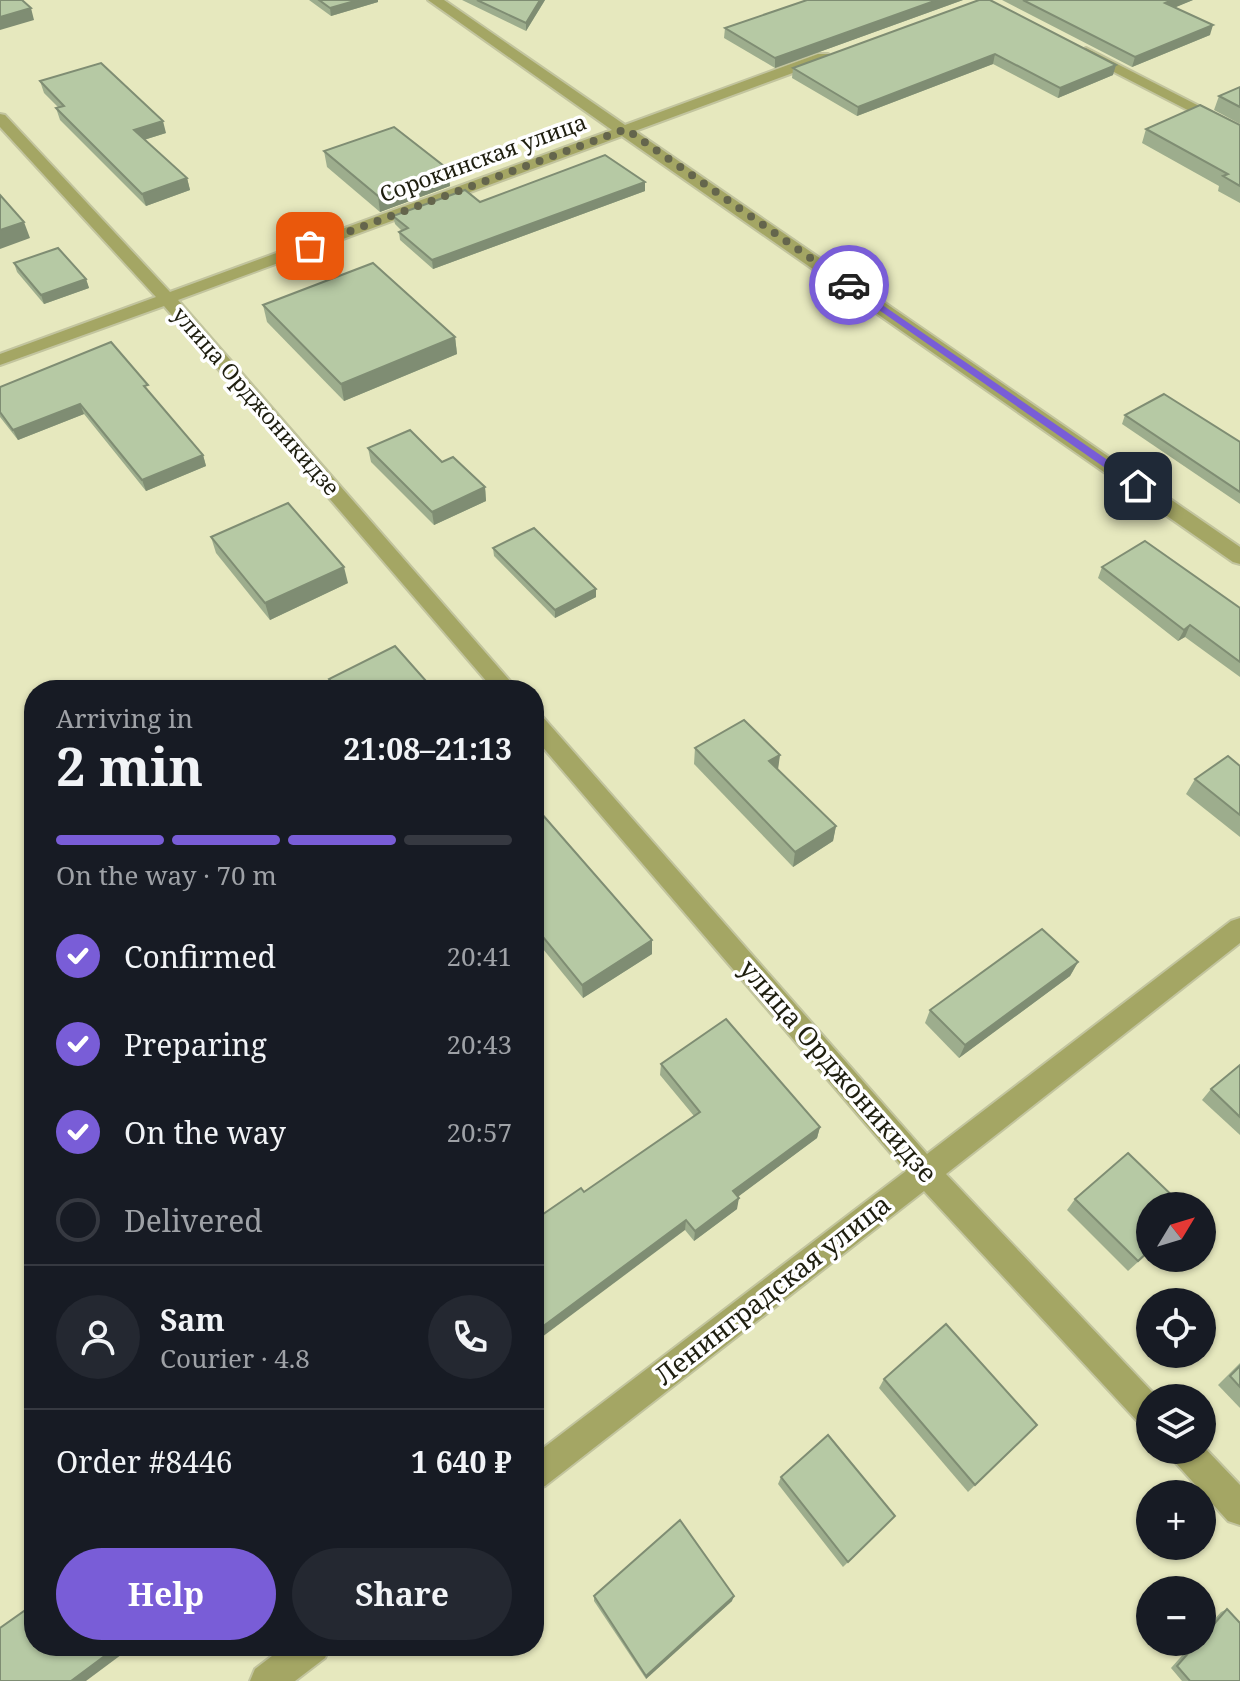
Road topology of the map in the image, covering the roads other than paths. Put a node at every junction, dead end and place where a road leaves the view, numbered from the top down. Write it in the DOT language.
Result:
graph roads {
  1 [pos="435,0"];
  2 [pos="1071,44"];
  3 [pos="843,50"];
  4 [pos="0,118"];
  5 [pos="626,129"];
  6 [pos="1240,133"];
  7 [pos="168,300"];
  8 [pos="0,360"];
  9 [pos="1240,557"];
  10 [pos="498,680"];
  11 [pos="544,734"];
  12 [pos="1240,929"];
  13 [pos="925,1172"];
  14 [pos="1136,1397"];
  15 [pos="1198,1464"];
  16 [pos="544,1467"];
  17 [pos="1240,1509"];
  18 [pos="300,1656"];
  19 [pos="267,1681"];
  1 -- 5 [label="street"];
  2 -- 6 [label="street"];
  3 -- 5 [label="street, Сорокинская улица"];
  4 -- 7 [label="street, улица Орджоникидзе"];
  5 -- 7 [label="street, Сорокинская улица"];
  5 -- 9 [label="street"];
  7 -- 8 [label="street, Сорокинская улица"];
  7 -- 10 [label="street, улица Орджоникидзе"];
  11 -- 13 [label="street, улица Орджоникидзе"];
  12 -- 13 [label="street, Ленинградская улица"];
  13 -- 14 [label="street, улица Орджоникидзе"];
  13 -- 16 [label="street, Ленинградская улица"];
  15 -- 17 [label="street"];
  18 -- 19 [label="street"];
}
